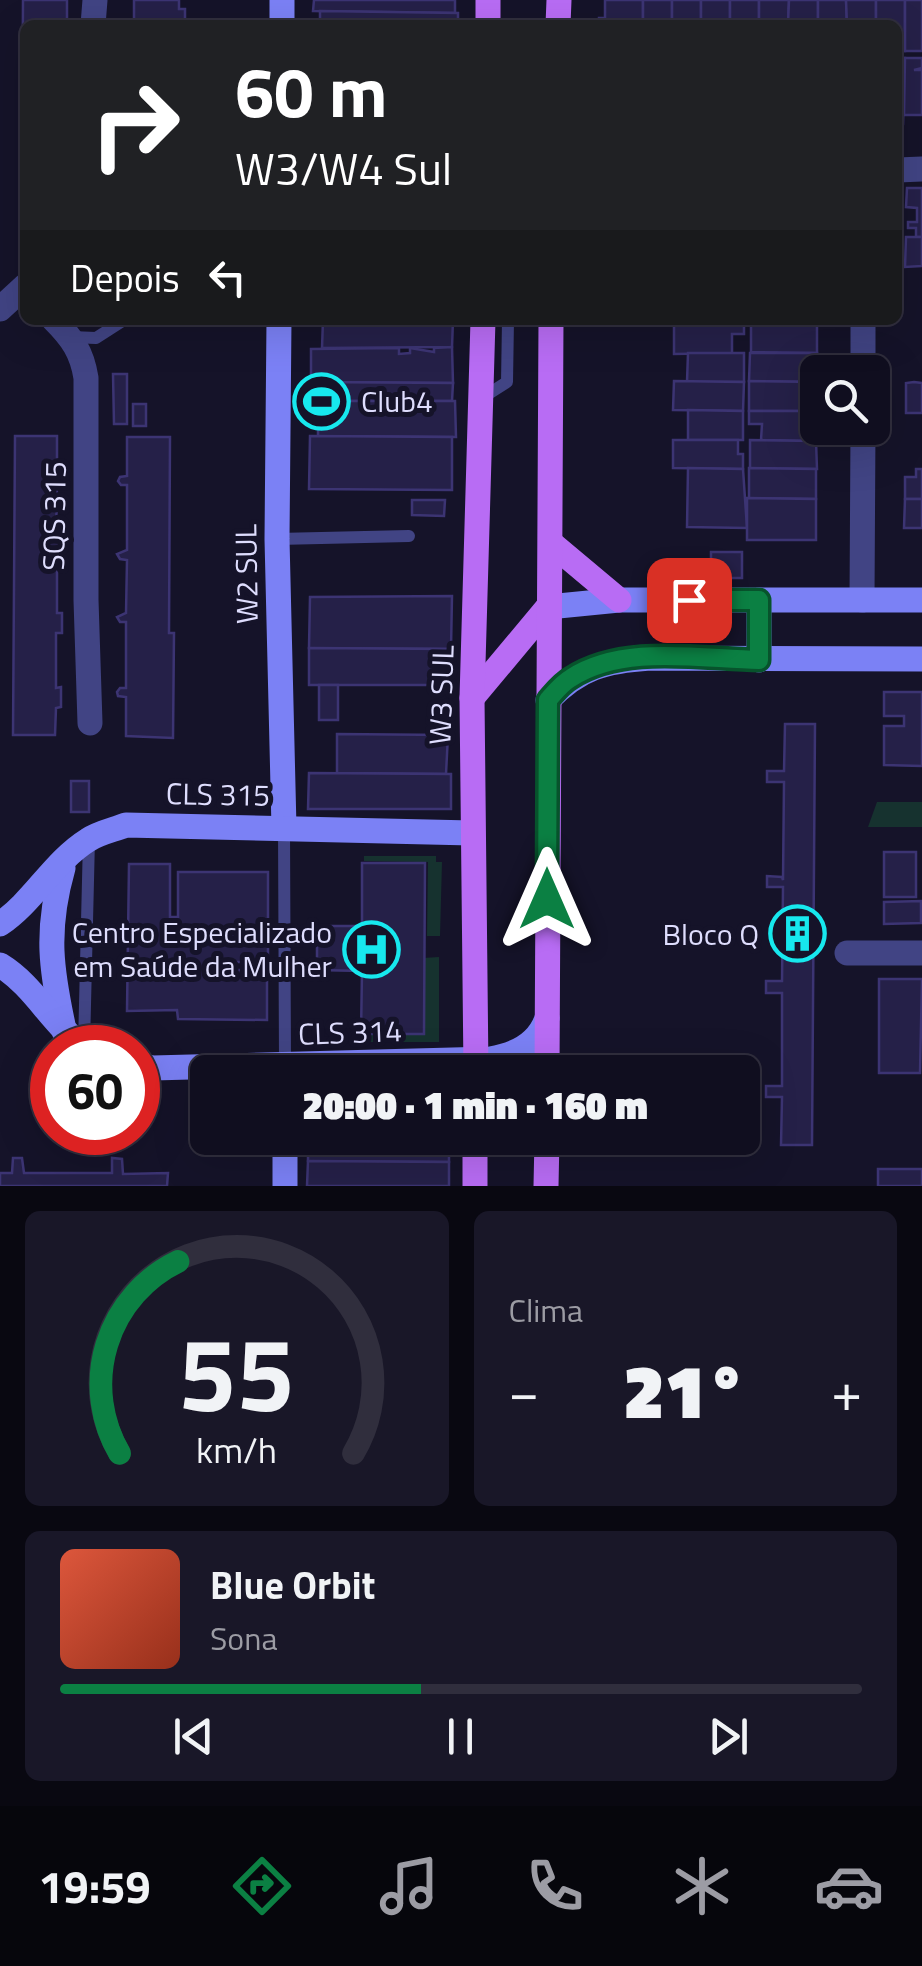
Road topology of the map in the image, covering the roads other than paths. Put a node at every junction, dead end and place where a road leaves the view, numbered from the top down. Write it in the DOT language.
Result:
graph roads {
  1 [pos="116,325"];
  2 [pos="279,325"];
  3 [pos="483,325"];
  4 [pos="508,325"];
  5 [pos="551,325"];
  6 [pos="863,325"];
  7 [pos="62,328"];
  8 [pos="863,355"];
  9 [pos="482,398"];
  10 [pos="863,445"];
  11 [pos="409,536"];
  12 [pos="277,539"];
  13 [pos="551,543"];
  14 [pos="619,600"];
  15 [pos="759,600"];
  16 [pos="862,600"];
  17 [pos="922,600"];
  18 [pos="548,607"];
  19 [pos="922,659"];
  20 [pos="759,660"];
  21 [pos="472,698"];
  22 [pos="548,700"];
  23 [pos="90,724"];
  24 [pos="284,828"];
  25 [pos="472,834"];
  26 [pos="89,838"];
  27 [pos="65,858"];
  28 [pos="0,924"];
  29 [pos="847,953"];
  30 [pos="922,953"];
  31 [pos="0,965"];
  32 [pos="547,1018"];
  33 [pos="63,1025"];
  34 [pos="72,1025"];
  35 [pos="79,1025"];
  36 [pos="284,1055"];
  37 [pos="476,1055"];
  38 [pos="507,1055"];
  39 [pos="547,1055"];
  40 [pos="160,1068"];
  41 [pos="190,1069"];
  42 [pos="284,1155"];
  43 [pos="476,1155"];
  44 [pos="546,1155"];
  45 [pos="284,1186"];
  46 [pos="475,1186"];
  47 [pos="546,1186"];
  1 -- 7 [label="lane"];
  2 -- 12 [label="street, W2 SUL"];
  3 -- 9 [label="main road, W3 SUL"];
  4 -- 9 [label="lane"];
  5 -- 13 [label="main road"];
  6 -- 8 [label="street"];
  7 -- 23 [label="street, SQS 315"];
  9 -- 21 [label="main road, W3 SUL"];
  10 -- 16 [label="street"];
  11 -- 12 [label="lane"];
  12 -- 24 [label="street, W2 SUL"];
  13 -- 14 [label="main road"];
  13 -- 18 [label="main road"];
  14 -- 15 [label="street"];
  14 -- 18 [label="street"];
  15 -- 16 [label="street"];
  15 -- 20 [label="street"];
  16 -- 17 [label="street"];
  18 -- 21 [label="main road"];
  18 -- 22 [label="main road"];
  19 -- 20 [label="street"];
  20 -- 22 [label="street"];
  21 -- 25 [label="main road, W3 SUL"];
  22 -- 32 [label="main road"];
  24 -- 25 [label="street, CLS 315"];
  24 -- 26 [label="street, CLS 315"];
  24 -- 36 [label="lane"];
  25 -- 37 [label="main road, W3 SUL"];
  26 -- 27 [label="street, CLS 315"];
  26 -- 35 [label="lane"];
  27 -- 28 [label="street, CLS 315"];
  27 -- 34 [label="street"];
  29 -- 30 [label="street"];
  31 -- 33 [label="street"];
  32 -- 38 [label="street, CLS 314"];
  32 -- 39 [label="main road"];
  40 -- 41 [label="street, CLS 314"];
  42 -- 45 [label="street"];
  43 -- 46 [label="main road"];
  44 -- 47 [label="main road"];
}
